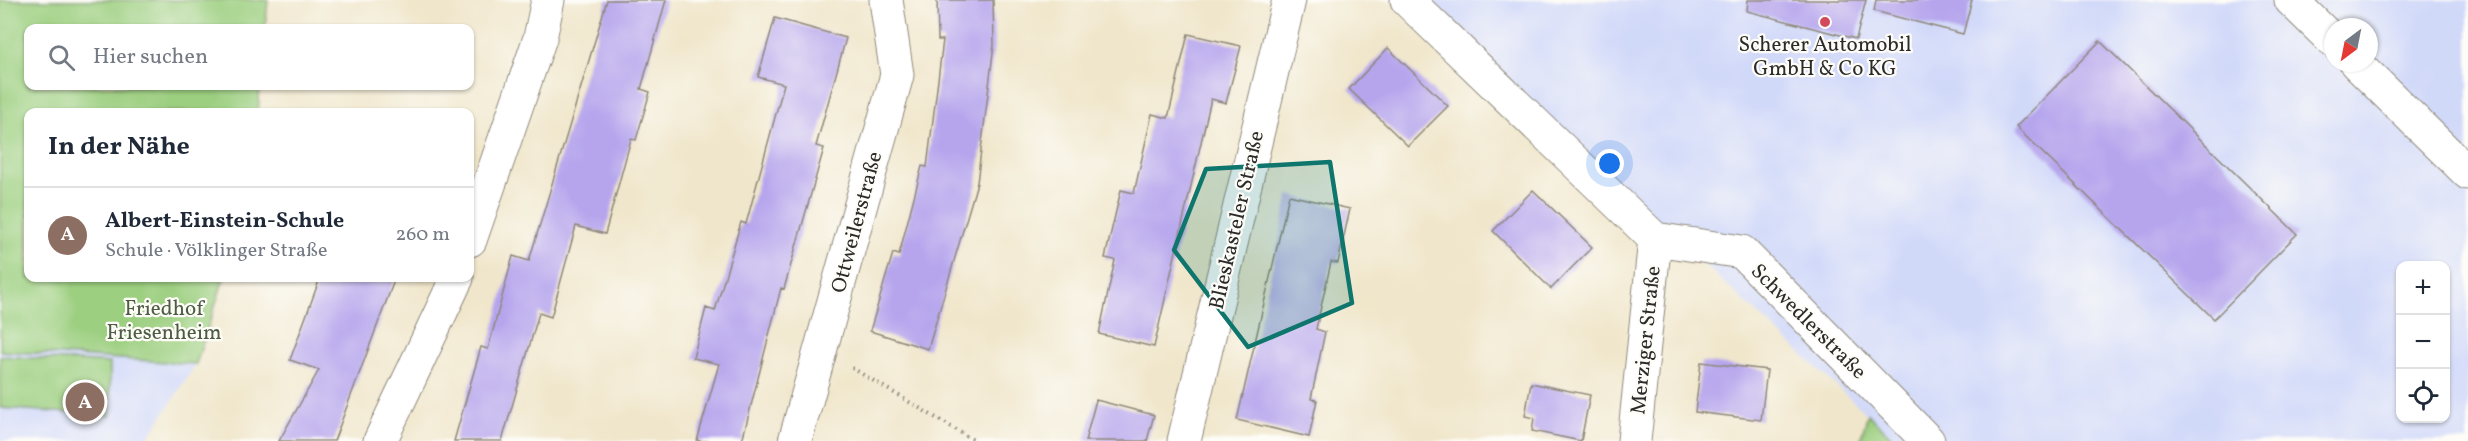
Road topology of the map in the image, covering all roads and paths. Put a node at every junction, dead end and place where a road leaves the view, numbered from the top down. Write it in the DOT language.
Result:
graph roads {
  1 [pos="548,0"];
  2 [pos="886,0"];
  3 [pos="1289,0"];
  4 [pos="1407,0"];
  5 [pos="2291,0"];
  6 [pos="2324,32"];
  7 [pos="2365,72"];
  8 [pos="2468,173"];
  9 [pos="474,228"];
  10 [pos="1655,239"];
  11 [pos="455,282"];
  12 [pos="822,349"];
  13 [pos="380,441"];
  14 [pos="795,441"];
  15 [pos="975,441"];
  16 [pos="1184,441"];
  17 [pos="1634,441"];
  18 [pos="1928,441"];
  1 -- 9 [label="street"];
  2 -- 12 [label="street, Ottweilerstraße"];
  3 -- 16 [label="street, Blieskasteler Straße"];
  4 -- 10 [label="street"];
  5 -- 6 [label="street"];
  7 -- 8 [label="street"];
  10 -- 17 [label="street, Merziger Straße"];
  10 -- 18 [label="street, Schwedlerstraße"];
  11 -- 13 [label="street"];
  12 -- 14 [label="street, Ottweilerstraße"];
  12 -- 15 [label="path"];
}
